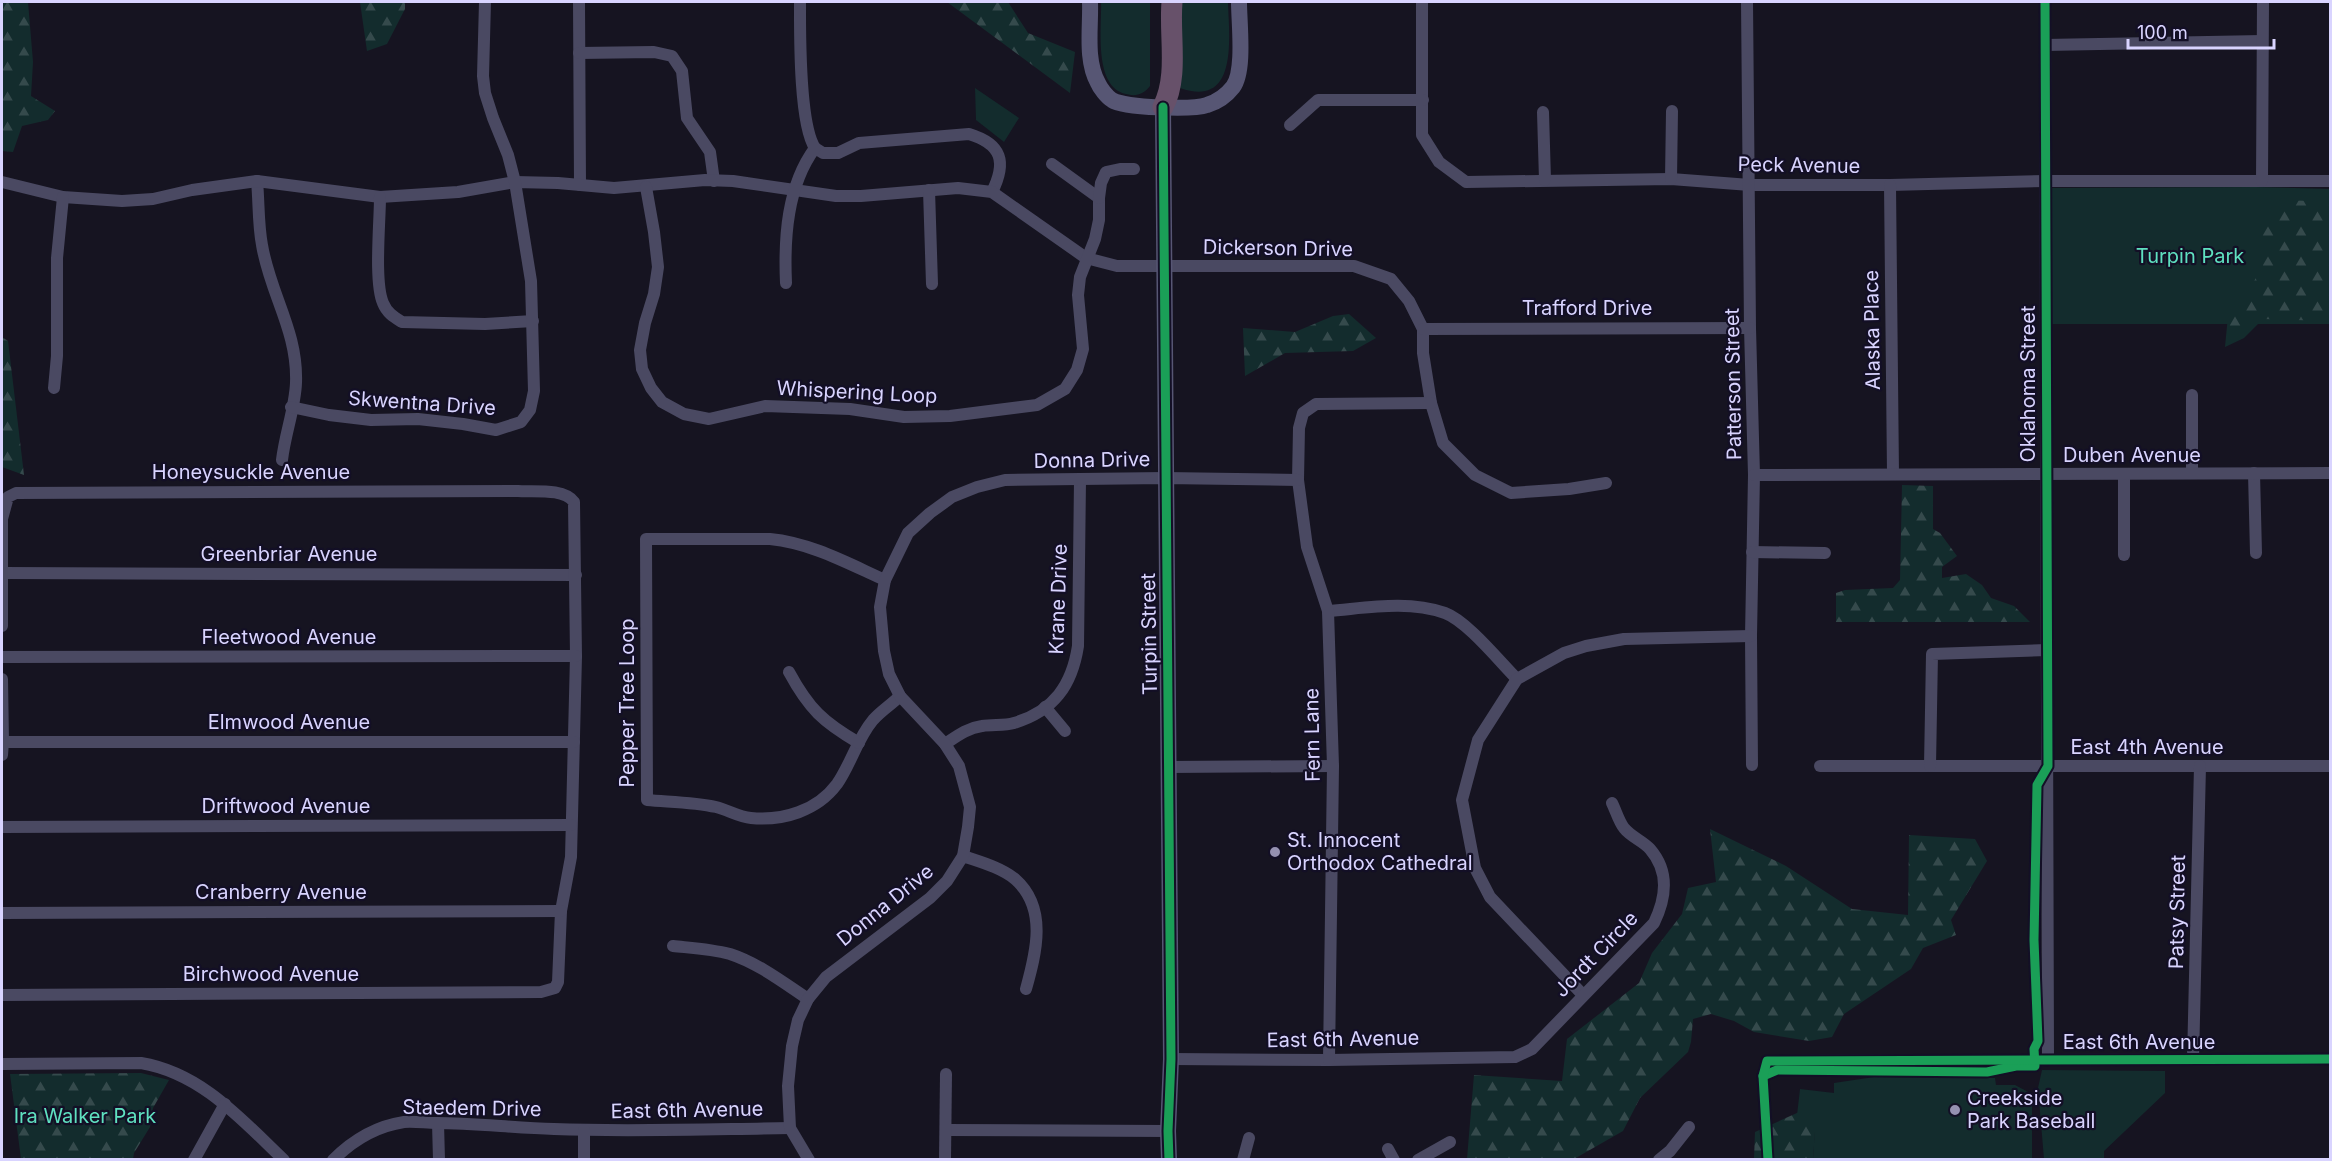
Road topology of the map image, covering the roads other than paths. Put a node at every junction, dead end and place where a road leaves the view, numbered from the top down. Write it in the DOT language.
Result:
graph roads {
  1 [pos="485,2"];
  2 [pos="579,2"];
  3 [pos="800,2"];
  4 [pos="1090,2"];
  5 [pos="1158,2"];
  6 [pos="1172,2"];
  7 [pos="1239,2"];
  8 [pos="1422,2"];
  9 [pos="1747,2"];
  10 [pos="2045,2"];
  11 [pos="2263,2"];
  12 [pos="2262,41"];
  13 [pos="2045,45"];
  14 [pos="579,53"];
  15 [pos="1423,100"];
  16 [pos="1163,107"];
  17 [pos="1672,111"];
  18 [pos="1543,112"];
  19 [pos="1290,125"];
  20 [pos="815,148"];
  21 [pos="1052,164"];
  22 [pos="1134,169"];
  23 [pos="1671,179"];
  24 [pos="1545,180"];
  25 [pos="257,181"];
  26 [pos="714,181"];
  27 [pos="2046,181"];
  28 [pos="2262,181"];
  29 [pos="2331,181"];
  30 [pos="2,182"];
  31 [pos="515,182"];
  32 [pos="580,185"];
  33 [pos="1750,185"];
  34 [pos="1890,185"];
  35 [pos="646,187"];
  36 [pos="929,190"];
  37 [pos="795,192"];
  38 [pos="992,192"];
  39 [pos="63,197"];
  40 [pos="380,197"];
  41 [pos="1100,198"];
  42 [pos="1086,258"];
  43 [pos="1166,267"];
  44 [pos="786,283"];
  45 [pos="932,284"];
  46 [pos="533,321"];
  47 [pos="1750,328"];
  48 [pos="1423,329"];
  49 [pos="54,388"];
  50 [pos="2192,395"];
  51 [pos="1431,403"];
  52 [pos="291,407"];
  53 [pos="282,460"];
  54 [pos="2192,473"];
  55 [pos="2254,473"];
  56 [pos="2331,473"];
  57 [pos="1754,474"];
  58 [pos="1893,474"];
  59 [pos="2047,474"];
  60 [pos="2124,474"];
  61 [pos="1165,478"];
  62 [pos="1080,480"];
  63 [pos="1298,480"];
  64 [pos="1606,483"];
  65 [pos="2,519"];
  66 [pos="1752,552"];
  67 [pos="2256,553"];
  68 [pos="1826,554"];
  69 [pos="2124,555"];
  70 [pos="3,573"];
  71 [pos="576,575"];
  72 [pos="885,580"];
  73 [pos="1329,611"];
  74 [pos="2,626"];
  75 [pos="1751,636"];
  76 [pos="2047,650"];
  77 [pos="576,656"];
  78 [pos="2,657"];
  79 [pos="789,672"];
  80 [pos="2,679"];
  81 [pos="1517,679"];
  82 [pos="900,696"];
  83 [pos="1045,707"];
  84 [pos="1065,731"];
  85 [pos="3,742"];
  86 [pos="574,742"];
  87 [pos="859,743"];
  88 [pos="945,744"];
  89 [pos="2,755"];
  90 [pos="1752,765"];
  91 [pos="1168,766"];
  92 [pos="1333,766"];
  93 [pos="1820,766"];
  94 [pos="1930,766"];
  95 [pos="2048,766"];
  96 [pos="2200,766"];
  97 [pos="2331,766"];
  98 [pos="1612,803"];
  99 [pos="571,825"];
  100 [pos="2,827"];
  101 [pos="963,856"];
  102 [pos="561,911"];
  103 [pos="2,913"];
  104 [pos="673,946"];
  105 [pos="1026,989"];
  106 [pos="2,995"];
  107 [pos="1583,995"];
  108 [pos="808,999"];
  109 [pos="1515,1057"];
  110 [pos="1171,1059"];
  111 [pos="2331,1059"];
  112 [pos="1329,1060"];
  113 [pos="2049,1060"];
  114 [pos="2193,1060"];
  115 [pos="1767,1061"];
  116 [pos="2,1064"];
  117 [pos="946,1074"];
  118 [pos="225,1104"];
  119 [pos="438,1123"];
  120 [pos="1689,1127"];
  121 [pos="790,1128"];
  122 [pos="584,1130"];
  123 [pos="946,1130"];
  124 [pos="1168,1131"];
  125 [pos="1249,1137"];
  126 [pos="1450,1142"];
  127 [pos="194,1160"];
  128 [pos="284,1160"];
  129 [pos="333,1160"];
  130 [pos="439,1160"];
  131 [pos="584,1160"];
  132 [pos="809,1160"];
  133 [pos="945,1160"];
  134 [pos="1169,1160"];
  135 [pos="1243,1160"];
  136 [pos="1418,1160"];
  137 [pos="1659,1160"];
  1 -- 31 [label="street, Skwentna Drive"];
  2 -- 14 [label="street"];
  3 -- 20 [label="street"];
  4 -- 16 [label="street"];
  5 -- 16 [label="highway"];
  6 -- 16 [label="highway"];
  7 -- 16 [label="street"];
  8 -- 15 [label="street, Peck Avenue"];
  9 -- 33 [label="street, Patterson Street"];
  10 -- 13 [label="street, Oklahoma Street"];
  11 -- 12 [label="street"];
  12 -- 13 [label="street"];
  12 -- 28 [label="street"];
  13 -- 27 [label="street, Oklahoma Street"];
  14 -- 26 [label="street"];
  14 -- 32 [label="street"];
  15 -- 19 [label="street"];
  15 -- 24 [label="street, Peck Avenue"];
  16 -- 43 [label="street, Turpin Street"];
  17 -- 23 [label="street"];
  18 -- 24 [label="street"];
  20 -- 37 [label="street"];
  20 -- 38 [label="street"];
  21 -- 41 [label="street"];
  22 -- 41 [label="street, Whispering Loop"];
  23 -- 24 [label="street, Peck Avenue"];
  23 -- 33 [label="street, Peck Avenue"];
  25 -- 39 [label="street"];
  25 -- 40 [label="street"];
  25 -- 52 [label="street"];
  26 -- 35 [label="street"];
  26 -- 37 [label="street"];
  27 -- 28 [label="street, Peck Avenue"];
  27 -- 34 [label="street, Peck Avenue"];
  27 -- 59 [label="street, Oklahoma Street"];
  28 -- 29 [label="street, Peck Avenue"];
  30 -- 39 [label="street"];
  31 -- 32 [label="street"];
  31 -- 40 [label="street"];
  31 -- 46 [label="street, Skwentna Drive"];
  32 -- 35 [label="street"];
  33 -- 34 [label="street, Peck Avenue"];
  33 -- 47 [label="street, Patterson Street"];
  34 -- 58 [label="street, Alaska Place"];
  35 -- 42 [label="street, Whispering Loop"];
  36 -- 37 [label="street"];
  36 -- 38 [label="street"];
  36 -- 45 [label="street"];
  37 -- 44 [label="street"];
  38 -- 42 [label="street"];
  39 -- 49 [label="street"];
  40 -- 46 [label="street"];
  41 -- 42 [label="street, Whispering Loop"];
  42 -- 43 [label="street, Dickerson Drive"];
  43 -- 48 [label="street, Dickerson Drive"];
  43 -- 61 [label="street, Turpin Street"];
  46 -- 52 [label="street, Skwentna Drive"];
  47 -- 48 [label="street, Trafford Drive"];
  47 -- 57 [label="street, Patterson Street"];
  48 -- 51 [label="street, Dickerson Drive"];
  50 -- 54 [label="street"];
  51 -- 63 [label="street, Fern Lane"];
  51 -- 64 [label="street, Dickerson Drive"];
  52 -- 53 [label="street"];
  54 -- 55 [label="street, Duben Avenue"];
  54 -- 60 [label="street, Duben Avenue"];
  55 -- 56 [label="street, Duben Avenue"];
  55 -- 67 [label="street"];
  57 -- 58 [label="street, Duben Avenue"];
  57 -- 66 [label="street, Patterson Street"];
  58 -- 59 [label="street, Duben Avenue"];
  59 -- 60 [label="street, Duben Avenue"];
  59 -- 76 [label="street, Oklahoma Street"];
  60 -- 69 [label="street"];
  61 -- 62 [label="street, Donna Drive"];
  61 -- 63 [label="street, Donna Drive"];
  61 -- 91 [label="street, Turpin Street"];
  62 -- 72 [label="street, Donna Drive"];
  62 -- 83 [label="street, Krane Drive"];
  63 -- 73 [label="street, Fern Lane"];
  65 -- 70 [label="street"];
  65 -- 71 [label="street, Honeysuckle Avenue"];
  66 -- 68 [label="street"];
  66 -- 75 [label="street, Patterson Street"];
  70 -- 71 [label="street, Greenbriar Avenue"];
  70 -- 74 [label="street"];
  71 -- 77 [label="street"];
  72 -- 82 [label="street, Donna Drive"];
  72 -- 87 [label="street, Pepper Tree Loop"];
  73 -- 81 [label="street"];
  73 -- 92 [label="street, Fern Lane"];
  75 -- 81 [label="street"];
  75 -- 90 [label="street, Patterson Street"];
  76 -- 94 [label="street"];
  76 -- 95 [label="street, Oklahoma Street"];
  77 -- 78 [label="street, Fleetwood Avenue"];
  77 -- 86 [label="street"];
  79 -- 87 [label="street"];
  80 -- 85 [label="street"];
  81 -- 107 [label="street"];
  82 -- 87 [label="street, Pepper Tree Loop"];
  82 -- 88 [label="street, Donna Drive"];
  83 -- 84 [label="street"];
  83 -- 88 [label="street, Krane Drive"];
  85 -- 86 [label="street, Elmwood Avenue"];
  85 -- 89 [label="street"];
  86 -- 99 [label="street"];
  88 -- 101 [label="street, Donna Drive"];
  91 -- 92 [label="street"];
  91 -- 110 [label="street, Turpin Street"];
  92 -- 112 [label="street, Fern Lane"];
  93 -- 94 [label="street, East 4th Avenue"];
  94 -- 95 [label="street, East 4th Avenue"];
  95 -- 96 [label="street, East 4th Avenue"];
  95 -- 113 [label="street, Oklahoma Street"];
  96 -- 97 [label="street, East 4th Avenue"];
  96 -- 114 [label="street, Patsy Street"];
  98 -- 107 [label="street, Jordt Circle"];
  99 -- 100 [label="street, Driftwood Avenue"];
  99 -- 102 [label="street"];
  101 -- 105 [label="street"];
  101 -- 108 [label="street, Donna Drive"];
  102 -- 103 [label="street, Cranberry Avenue"];
  102 -- 106 [label="street, Birchwood Avenue"];
  104 -- 108 [label="street"];
  107 -- 109 [label="street, Jordt Circle"];
  108 -- 121 [label="street, Donna Drive"];
  109 -- 112 [label="street, East 6th Avenue"];
  110 -- 112 [label="street, East 6th Avenue"];
  110 -- 124 [label="street, Turpin Street"];
  111 -- 114 [label="street, East 6th Avenue"];
  113 -- 114 [label="street, East 6th Avenue"];
  113 -- 115 [label="street, East 6th Avenue"];
  116 -- 118 [label="street"];
  117 -- 123 [label="street"];
  118 -- 127 [label="street"];
  118 -- 128 [label="street"];
  119 -- 122 [label="street, Staedem Drive"];
  119 -- 129 [label="street, Staedem Drive"];
  119 -- 130 [label="street"];
  120 -- 137 [label="street"];
  121 -- 122 [label="street, East 6th Avenue"];
  121 -- 132 [label="street, Donna Drive"];
  122 -- 131 [label="street"];
  123 -- 124 [label="street"];
  123 -- 133 [label="street"];
  124 -- 134 [label="street, Turpin Street"];
  125 -- 135 [label="street"];
  126 -- 136 [label="street"];
}
